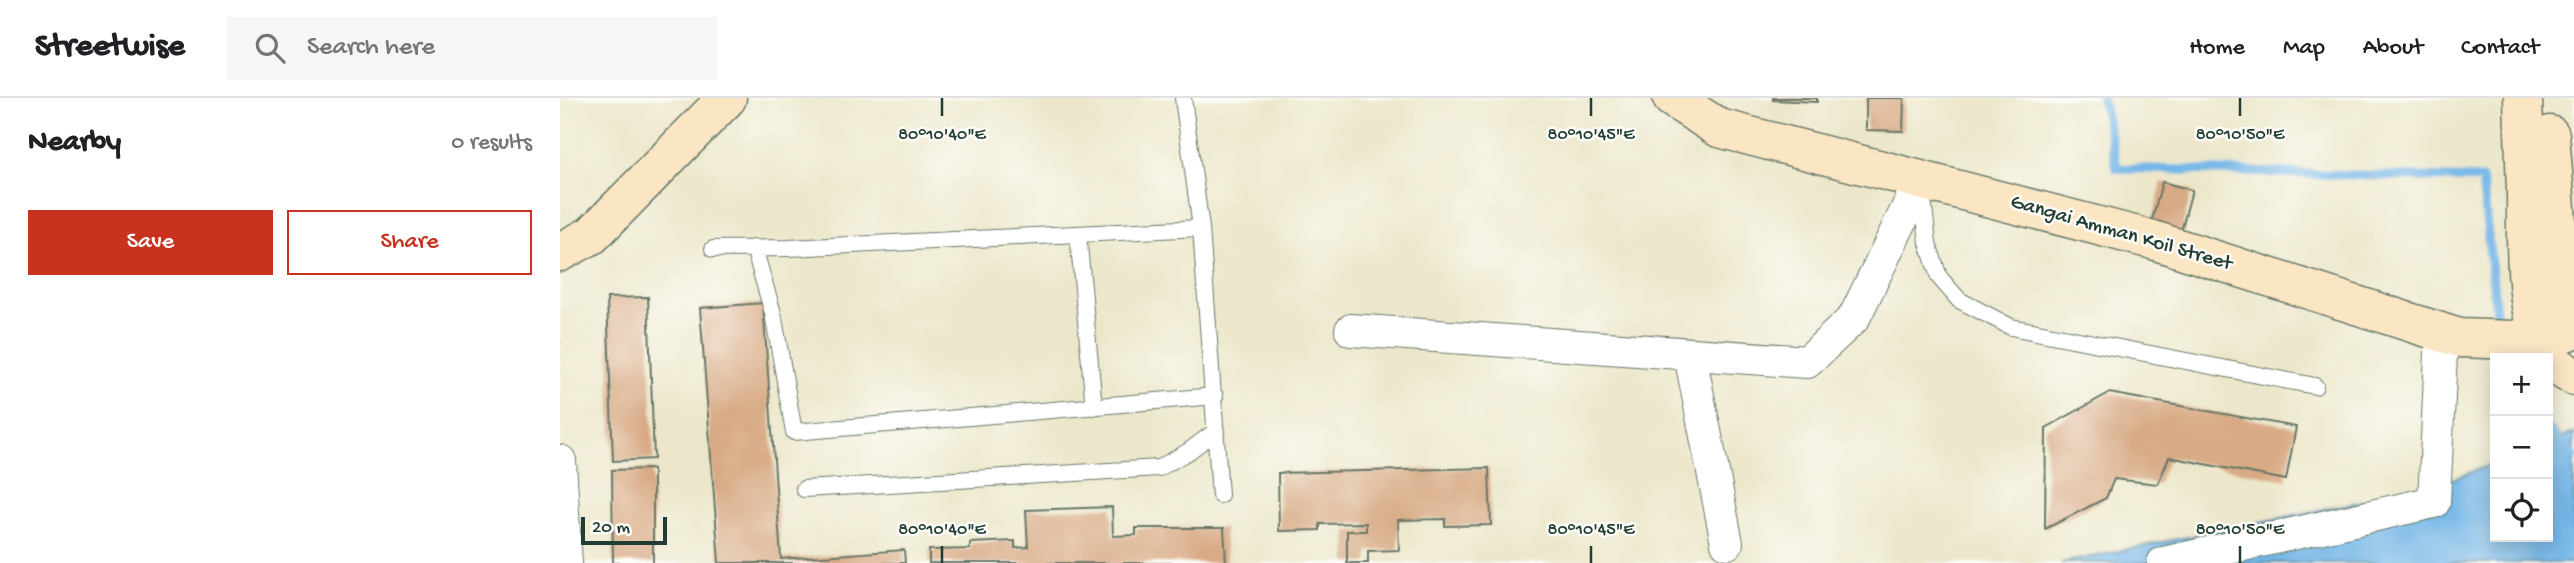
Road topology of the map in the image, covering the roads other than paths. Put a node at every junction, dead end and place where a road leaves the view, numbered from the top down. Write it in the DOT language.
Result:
graph roads {
  1 [pos="727,98"];
  2 [pos="1183,98"];
  3 [pos="1672,98"];
  4 [pos="2523,98"];
  5 [pos="2550,98"];
  6 [pos="2562,160"];
  7 [pos="1921,180"];
  8 [pos="1202,228"];
  9 [pos="1078,234"];
  10 [pos="754,248"];
  11 [pos="713,249"];
  12 [pos="560,252"];
  13 [pos="1351,330"];
  14 [pos="2450,335"];
  15 [pos="2550,335"];
  16 [pos="1690,355"];
  17 [pos="2574,376"];
  18 [pos="2315,386"];
  19 [pos="1214,396"];
  20 [pos="1094,407"];
  21 [pos="1216,431"];
  22 [pos="560,461"];
  23 [pos="804,489"];
  24 [pos="1220,495"];
  25 [pos="1727,543"];
  26 [pos="564,550"];
  27 [pos="2163,563"];
  1 -- 12 [label="street"];
  2 -- 8 [label="lane"];
  3 -- 7 [label="street, Gangai Amman Koil Street"];
  4 -- 15 [label="street"];
  5 -- 6 [label="street"];
  6 -- 15 [label="street"];
  7 -- 14 [label="street, Gangai Amman Koil Street"];
  7 -- 16 [label="street"];
  7 -- 18 [label="lane"];
  8 -- 9 [label="lane"];
  8 -- 19 [label="lane"];
  9 -- 10 [label="lane"];
  9 -- 20 [label="lane"];
  10 -- 11 [label="lane"];
  10 -- 20 [label="lane"];
  13 -- 16 [label="street"];
  14 -- 15 [label="street, Gangai Amman Koil Street"];
  14 -- 27 [label="street"];
  15 -- 17 [label="street"];
  16 -- 25 [label="street"];
  19 -- 20 [label="lane"];
  19 -- 21 [label="lane"];
  21 -- 23 [label="lane"];
  21 -- 24 [label="lane"];
  22 -- 26 [label="street"];
}
